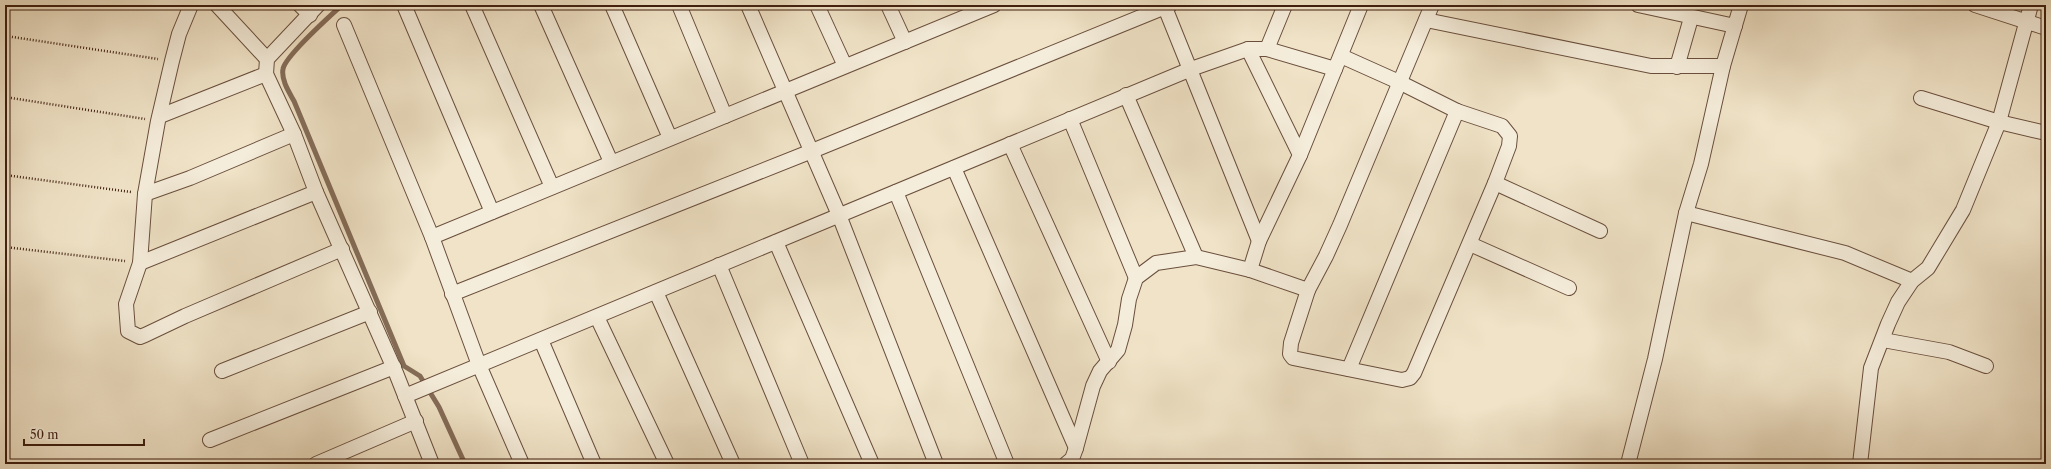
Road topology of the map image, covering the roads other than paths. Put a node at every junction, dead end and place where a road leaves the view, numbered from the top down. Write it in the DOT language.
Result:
graph roads {
  1 [pos="191,5"];
  2 [pos="217,5"];
  3 [pos="300,5"];
  4 [pos="404,5"];
  5 [pos="472,5"];
  6 [pos="541,5"];
  7 [pos="612,5"];
  8 [pos="679,5"];
  9 [pos="748,5"];
  10 [pos="817,5"];
  11 [pos="888,5"];
  12 [pos="994,5"];
  13 [pos="1285,5"];
  14 [pos="1361,5"];
  15 [pos="1432,5"];
  16 [pos="1638,5"];
  17 [pos="1741,5"];
  18 [pos="1974,5"];
  19 [pos="2031,5"];
  20 [pos="1166,6"];
  21 [pos="314,10"];
  22 [pos="962,11"];
  23 [pos="1691,18"];
  24 [pos="1426,20"];
  25 [pos="2026,22"];
  26 [pos="344,25"];
  27 [pos="1735,26"];
  28 [pos="2046,28"];
  29 [pos="905,42"];
  30 [pos="1248,49"];
  31 [pos="1267,49"];
  32 [pos="267,59"];
  33 [pos="1338,62"];
  34 [pos="845,66"];
  35 [pos="1724,66"];
  36 [pos="1677,67"];
  37 [pos="1191,69"];
  38 [pos="266,74"];
  39 [pos="1399,82"];
  40 [pos="785,91"];
  41 [pos="1126,95"];
  42 [pos="1921,98"];
  43 [pos="1457,111"];
  44 [pos="725,116"];
  45 [pos="159,118"];
  46 [pos="1070,119"];
  47 [pos="1999,122"];
  48 [pos="2046,133"];
  49 [pos="294,134"];
  50 [pos="670,138"];
  51 [pos="1010,144"];
  52 [pos="812,151"];
  53 [pos="1300,155"];
  54 [pos="611,162"];
  55 [pos="954,168"];
  56 [pos="1496,183"];
  57 [pos="552,187"];
  58 [pos="316,192"];
  59 [pos="896,192"];
  60 [pos="145,194"];
  61 [pos="492,212"];
  62 [pos="1686,213"];
  63 [pos="839,215"];
  64 [pos="1600,231"];
  65 [pos="432,237"];
  66 [pos="1259,241"];
  67 [pos="776,242"];
  68 [pos="1470,244"];
  69 [pos="342,248"];
  70 [pos="1196,257"];
  71 [pos="140,263"];
  72 [pos="719,265"];
  73 [pos="1250,270"];
  74 [pos="1136,278"];
  75 [pos="1912,281"];
  76 [pos="1569,288"];
  77 [pos="1308,290"];
  78 [pos="656,292"];
  79 [pos="452,294"];
  80 [pos="370,312"];
  81 [pos="597,317"];
  82 [pos="541,340"];
  83 [pos="1882,340"];
  84 [pos="1109,362"];
  85 [pos="479,365"];
  86 [pos="1986,366"];
  87 [pos="394,367"];
  88 [pos="1349,369"];
  89 [pos="222,371"];
  90 [pos="406,396"];
  91 [pos="416,421"];
  92 [pos="210,440"];
  93 [pos="1076,448"];
  94 [pos="316,464"];
  95 [pos="432,464"];
  96 [pos="522,464"];
  97 [pos="594,464"];
  98 [pos="667,464"];
  99 [pos="733,464"];
  100 [pos="802,464"];
  101 [pos="872,464"];
  102 [pos="936,464"];
  103 [pos="1007,464"];
  104 [pos="1066,464"];
  105 [pos="1628,464"];
  106 [pos="1860,464"];
  1 -- 45 [label="street"];
  2 -- 32 [label="street"];
  3 -- 21 [label="street"];
  4 -- 61 [label="street"];
  5 -- 57 [label="street"];
  6 -- 54 [label="street"];
  7 -- 50 [label="street"];
  8 -- 44 [label="street"];
  9 -- 40 [label="street"];
  10 -- 34 [label="street"];
  11 -- 29 [label="street"];
  12 -- 22 [label="street"];
  13 -- 31 [label="street"];
  14 -- 33 [label="street"];
  15 -- 24 [label="street"];
  16 -- 23 [label="street"];
  17 -- 27 [label="street"];
  18 -- 25 [label="street"];
  19 -- 25 [label="street"];
  20 -- 37 [label="street"];
  20 -- 52 [label="street"];
  21 -- 32 [label="street"];
  22 -- 29 [label="street"];
  23 -- 27 [label="street"];
  23 -- 36 [label="street"];
  24 -- 36 [label="street"];
  24 -- 39 [label="street"];
  25 -- 28 [label="street"];
  25 -- 47 [label="street"];
  26 -- 65 [label="street"];
  27 -- 35 [label="street"];
  29 -- 34 [label="street"];
  30 -- 31 [label="street"];
  30 -- 37 [label="street"];
  30 -- 53 [label="street"];
  31 -- 33 [label="street"];
  32 -- 38 [label="street"];
  33 -- 39 [label="street"];
  33 -- 53 [label="street"];
  34 -- 40 [label="street"];
  35 -- 36 [label="street"];
  35 -- 62 [label="street"];
  37 -- 41 [label="street"];
  37 -- 66 [label="street"];
  38 -- 45 [label="street"];
  38 -- 49 [label="street"];
  39 -- 43 [label="street"];
  39 -- 77 [label="street"];
  40 -- 44 [label="street"];
  40 -- 52 [label="street"];
  41 -- 46 [label="street"];
  41 -- 70 [label="street"];
  42 -- 47 [label="street"];
  43 -- 56 [label="street"];
  43 -- 88 [label="street"];
  44 -- 50 [label="street"];
  45 -- 60 [label="street"];
  46 -- 51 [label="street"];
  46 -- 74 [label="street"];
  47 -- 48 [label="street"];
  47 -- 75 [label="street"];
  49 -- 58 [label="street"];
  49 -- 60 [label="street"];
  50 -- 54 [label="street"];
  51 -- 55 [label="street"];
  51 -- 84 [label="street"];
  52 -- 63 [label="street"];
  52 -- 79 [label="street"];
  53 -- 66 [label="street"];
  54 -- 57 [label="street"];
  55 -- 59 [label="street"];
  55 -- 93 [label="street"];
  56 -- 64 [label="street"];
  56 -- 68 [label="street"];
  57 -- 61 [label="street"];
  58 -- 69 [label="street"];
  58 -- 71 [label="street"];
  59 -- 63 [label="street"];
  59 -- 103 [label="street"];
  60 -- 71 [label="street"];
  61 -- 65 [label="street"];
  62 -- 75 [label="street"];
  62 -- 105 [label="street"];
  63 -- 67 [label="street"];
  63 -- 102 [label="street"];
  65 -- 79 [label="street"];
  66 -- 73 [label="street"];
  67 -- 72 [label="street"];
  67 -- 101 [label="street"];
  68 -- 76 [label="street"];
  68 -- 88 [label="street"];
  69 -- 71 [label="street"];
  69 -- 80 [label="street"];
  70 -- 73 [label="street"];
  70 -- 74 [label="street"];
  72 -- 78 [label="street"];
  72 -- 100 [label="street"];
  73 -- 77 [label="street"];
  74 -- 84 [label="street"];
  75 -- 83 [label="street"];
  77 -- 88 [label="street"];
  78 -- 81 [label="street"];
  78 -- 99 [label="street"];
  79 -- 85 [label="street"];
  80 -- 87 [label="street"];
  80 -- 89 [label="street"];
  81 -- 82 [label="street"];
  81 -- 98 [label="street"];
  82 -- 85 [label="street"];
  82 -- 97 [label="street"];
  83 -- 86 [label="street"];
  83 -- 106 [label="street"];
  84 -- 93 [label="street"];
  85 -- 90 [label="street"];
  85 -- 96 [label="street"];
  87 -- 90 [label="street"];
  87 -- 92 [label="street"];
  90 -- 91 [label="street"];
  91 -- 94 [label="street"];
  91 -- 95 [label="street"];
  93 -- 104 [label="street"];
}
